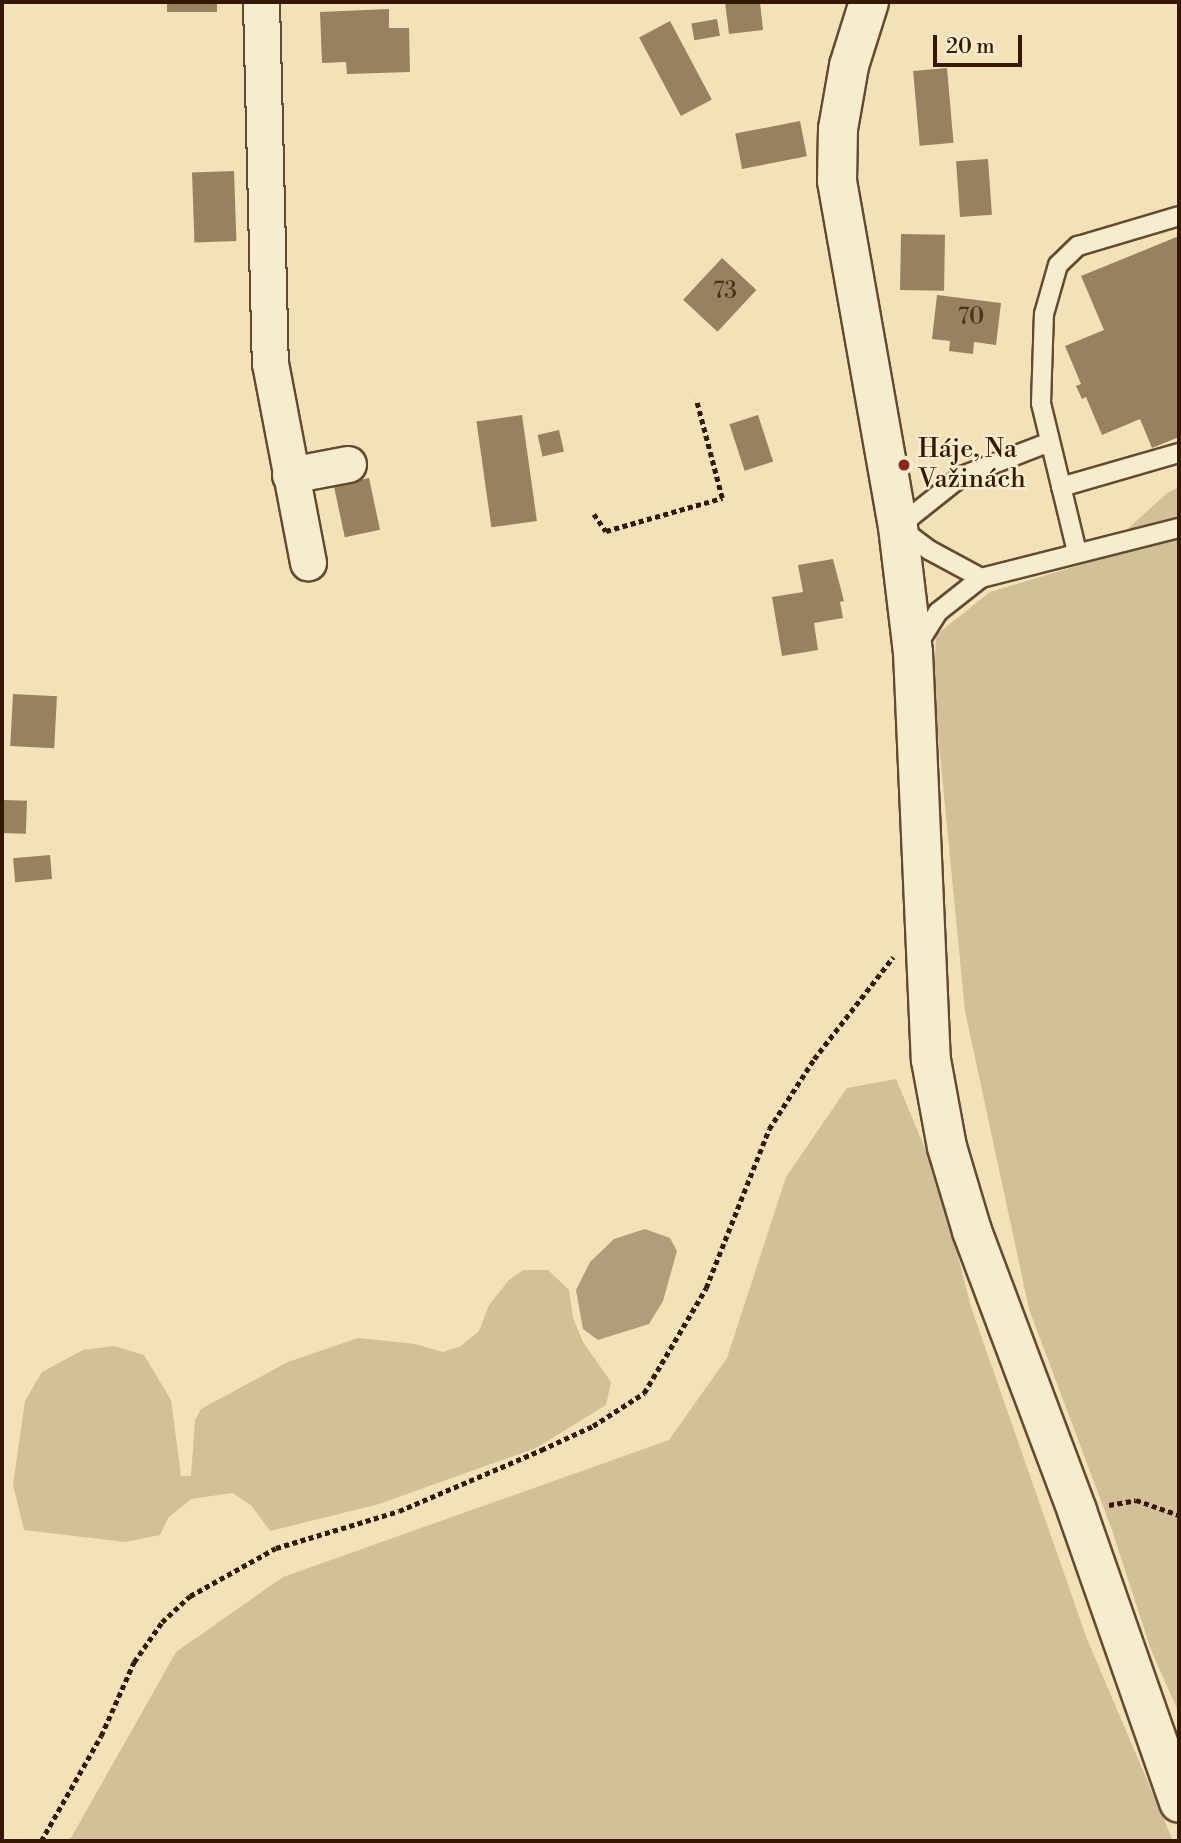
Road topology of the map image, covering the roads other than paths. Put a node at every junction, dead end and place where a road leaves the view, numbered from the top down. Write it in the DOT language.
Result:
graph roads {
  1 [pos="261,2"];
  2 [pos="869,2"];
  3 [pos="1179,216"];
  4 [pos="1050,442"];
  5 [pos="1179,453"];
  6 [pos="348,464"];
  7 [pos="290,475"];
  8 [pos="1061,487"];
  9 [pos="898,527"];
  10 [pos="1179,528"];
  11 [pos="1077,552"];
  12 [pos="308,562"];
  13 [pos="981,578"];
  14 [pos="913,652"];
  15 [pos="1179,1803"];
  1 -- 7 [label="street"];
  2 -- 9 [label="main road"];
  3 -- 4 [label="lane"];
  4 -- 8 [label="lane"];
  4 -- 9 [label="lane"];
  5 -- 8 [label="lane"];
  6 -- 7 [label="street"];
  7 -- 12 [label="street"];
  8 -- 11 [label="lane"];
  9 -- 13 [label="lane"];
  9 -- 14 [label="main road"];
  10 -- 11 [label="lane"];
  11 -- 13 [label="lane"];
  13 -- 14 [label="lane"];
  14 -- 15 [label="main road"];
}
